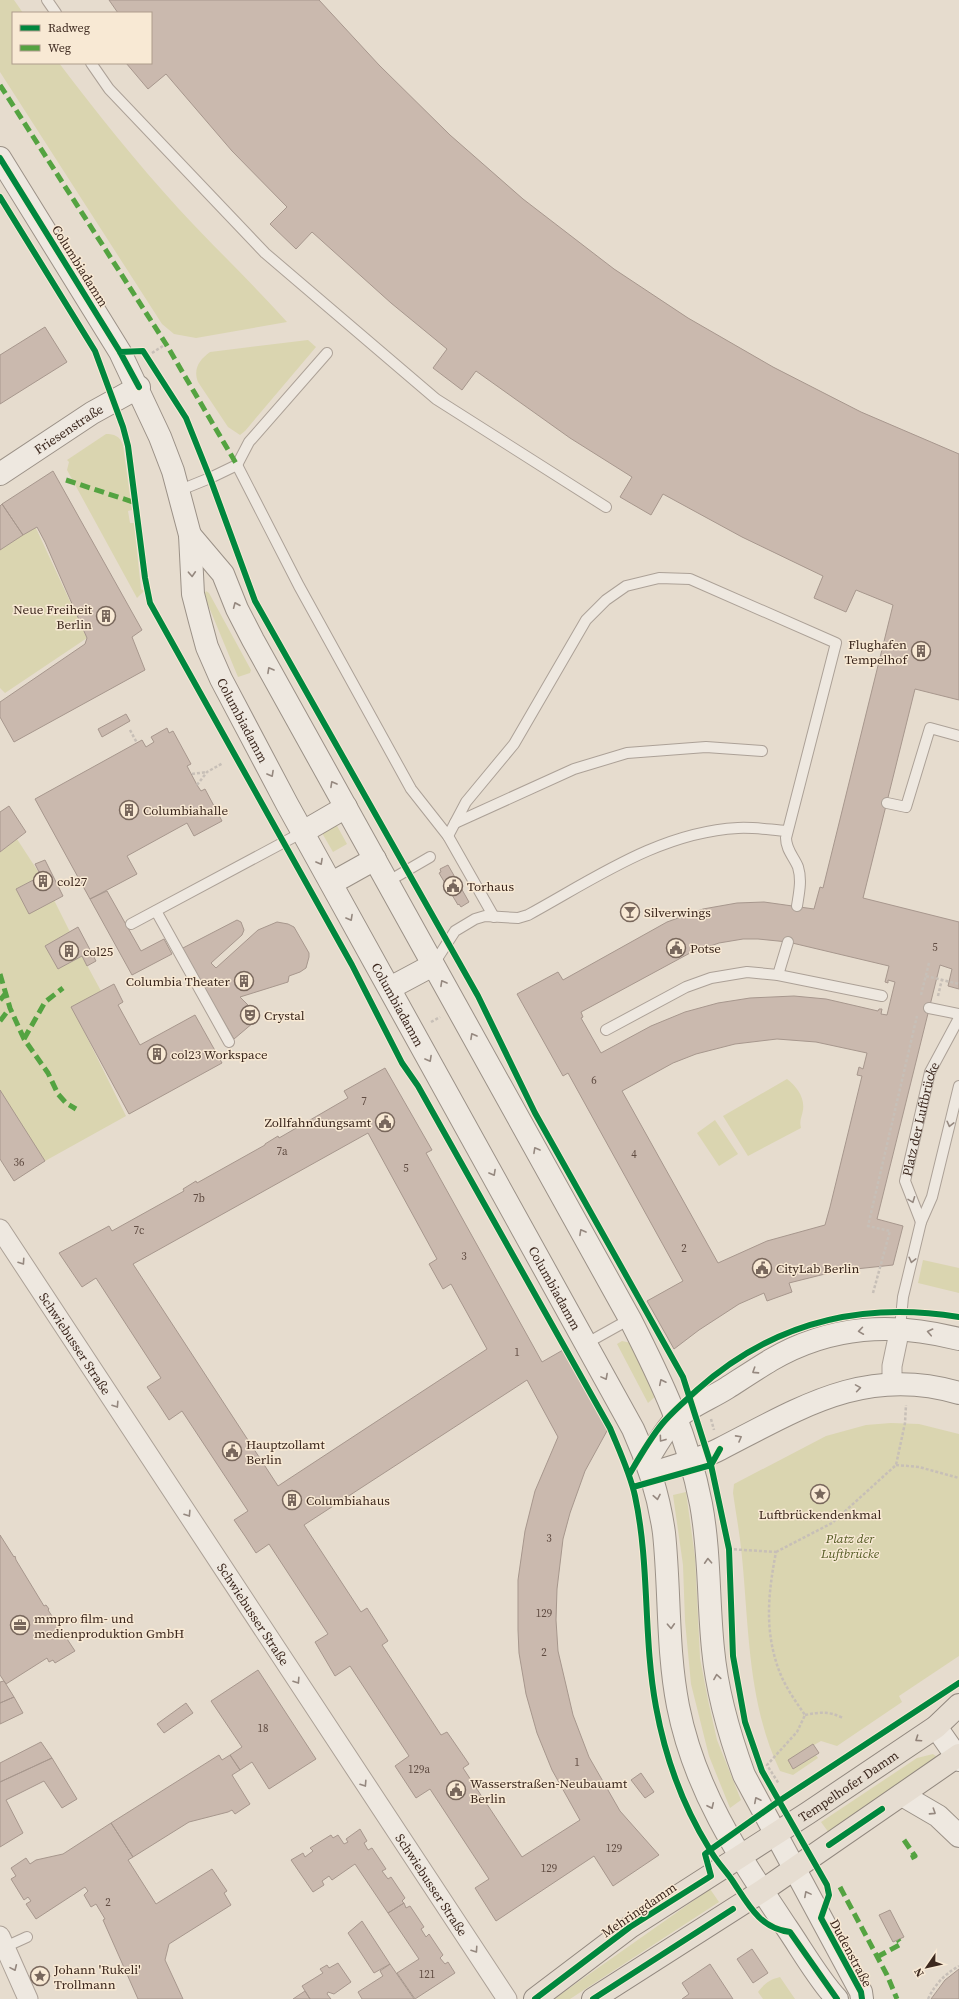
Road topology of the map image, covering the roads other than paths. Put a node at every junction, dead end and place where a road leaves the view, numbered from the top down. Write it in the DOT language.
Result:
graph roads {
  1 [pos="47,0"];
  2 [pos="55,12"];
  3 [pos="92,64"];
  4 [pos="0,158"];
  5 [pos="328,353"];
  6 [pos="138,388"];
  7 [pos="237,465"];
  8 [pos="0,474"];
  9 [pos="178,491"];
  10 [pos="606,507"];
  11 [pos="190,535"];
  12 [pos="959,736"];
  13 [pos="762,751"];
  14 [pos="887,803"];
  15 [pos="346,807"];
  16 [pos="455,823"];
  17 [pos="787,831"];
  18 [pos="303,832"];
  19 [pos="448,836"];
  20 [pos="430,857"];
  21 [pos="375,859"];
  22 [pos="387,882"];
  23 [pos="332,883"];
  24 [pos="797,906"];
  25 [pos="156,911"];
  26 [pos="494,917"];
  27 [pos="131,924"];
  28 [pos="788,942"];
  29 [pos="433,965"];
  30 [pos="778,975"];
  31 [pos="390,988"];
  32 [pos="882,996"];
  33 [pos="929,1008"];
  34 [pos="959,1014"];
  35 [pos="959,1018"];
  36 [pos="606,1030"];
  37 [pos="229,1042"];
  38 [pos="959,1086"];
  39 [pos="921,1222"];
  40 [pos="0,1229"];
  41 [pos="630,1319"];
  42 [pos="900,1328"];
  43 [pos="959,1339"];
  44 [pos="587,1343"];
  45 [pos="899,1384"];
  46 [pos="959,1393"];
  47 [pos="677,1418"];
  48 [pos="691,1461"];
  49 [pos="649,1467"];
  50 [pos="959,1705"];
  51 [pos="936,1727"];
  52 [pos="958,1757"];
  53 [pos="902,1795"];
  54 [pos="775,1834"];
  55 [pos="959,1836"];
  56 [pos="739,1856"];
  57 [pos="794,1869"];
  58 [pos="762,1891"];
  59 [pos="26,1937"];
  60 [pos="2,1941"];
  61 [pos="28,1999"];
  62 [pos="507,1999"];
  63 [pos="535,1999"];
  64 [pos="593,1999"];
  65 [pos="837,1999"];
  66 [pos="862,1999"];
  1 -- 2 [label="lane"];
  3 -- 10 [label="lane"];
  4 -- 6 [label="main road, Columbiadamm"];
  5 -- 7 [label="lane"];
  6 -- 8 [label="main road, Friesenstraße"];
  6 -- 9 [label="main road, Columbiadamm"];
  7 -- 9 [label="lane"];
  7 -- 19 [label="lane"];
  9 -- 11 [label="main road, Columbiadamm"];
  15 -- 11 [label="main road, Columbiadamm, one-way"];
  11 -- 18 [label="main road, Columbiadamm, one-way"];
  12 -- 14 [label="lane"];
  13 -- 16 [label="lane"];
  15 -- 18 [label="main road"];
  15 -- 21 [label="main road, Columbiadamm"];
  16 -- 17 [label="lane"];
  16 -- 19 [label="lane"];
  17 -- 24 [label="lane"];
  17 -- 26 [label="lane"];
  18 -- 23 [label="main road, Columbiadamm, one-way"];
  18 -- 25 [label="lane"];
  19 -- 26 [label="lane"];
  20 -- 22 [label="lane"];
  21 -- 22 [label="main road, Columbiadamm"];
  21 -- 23 [label="main road"];
  22 -- 29 [label="main road, Columbiadamm"];
  23 -- 31 [label="main road, Columbiadamm, one-way"];
  25 -- 27 [label="lane"];
  25 -- 37 [label="lane"];
  26 -- 29 [label="lane"];
  28 -- 30 [label="lane"];
  29 -- 31 [label="main road"];
  41 -- 29 [label="main road, Columbiadamm, one-way"];
  30 -- 32 [label="lane"];
  30 -- 36 [label="lane"];
  31 -- 44 [label="main road, Columbiadamm, one-way"];
  33 -- 34 [label="lane"];
  35 -- 39 [label="lane, Platz der Luftbrücke, one-way"];
  38 -- 39 [label="lane, Platz der Luftbrücke, one-way"];
  39 -- 42 [label="lane, Platz der Luftbrücke, one-way"];
  40 -- 62 [label="street, Schwiebusser Straße, one-way"];
  41 -- 44 [label="lane"];
  47 -- 41 [label="main road, Columbiadamm, one-way"];
  43 -- 42 [label="main road, one-way"];
  42 -- 45 [label="street, Platz der Luftbrücke"];
  42 -- 47 [label="main road, one-way"];
  44 -- 49 [label="main road, Columbiadamm, one-way"];
  45 -- 46 [label="main road"];
  48 -- 45 [label="main road, one-way"];
  47 -- 48 [label="main road"];
  47 -- 49 [label="main road, one-way"];
  48 -- 49 [label="main road"];
  54 -- 48 [label="main road, one-way"];
  49 -- 56 [label="main road, one-way"];
  50 -- 51 [label="main road, Tempelhofer Damm"];
  51 -- 52 [label="main road"];
  51 -- 54 [label="main road, Tempelhofer Damm, one-way"];
  52 -- 53 [label="main road"];
  53 -- 55 [label="main road, one-way"];
  53 -- 57 [label="main road"];
  54 -- 56 [label="main road, Tempelhofer Damm"];
  54 -- 57 [label="main road"];
  56 -- 58 [label="main road"];
  56 -- 63 [label="main road, Mehringdamm"];
  57 -- 58 [label="main road"];
  66 -- 57 [label="main road, Dudenstraße, one-way"];
  58 -- 64 [label="main road"];
  58 -- 65 [label="main road"];
  59 -- 60 [label="lane"];
  60 -- 61 [label="street, one-way"];
}
